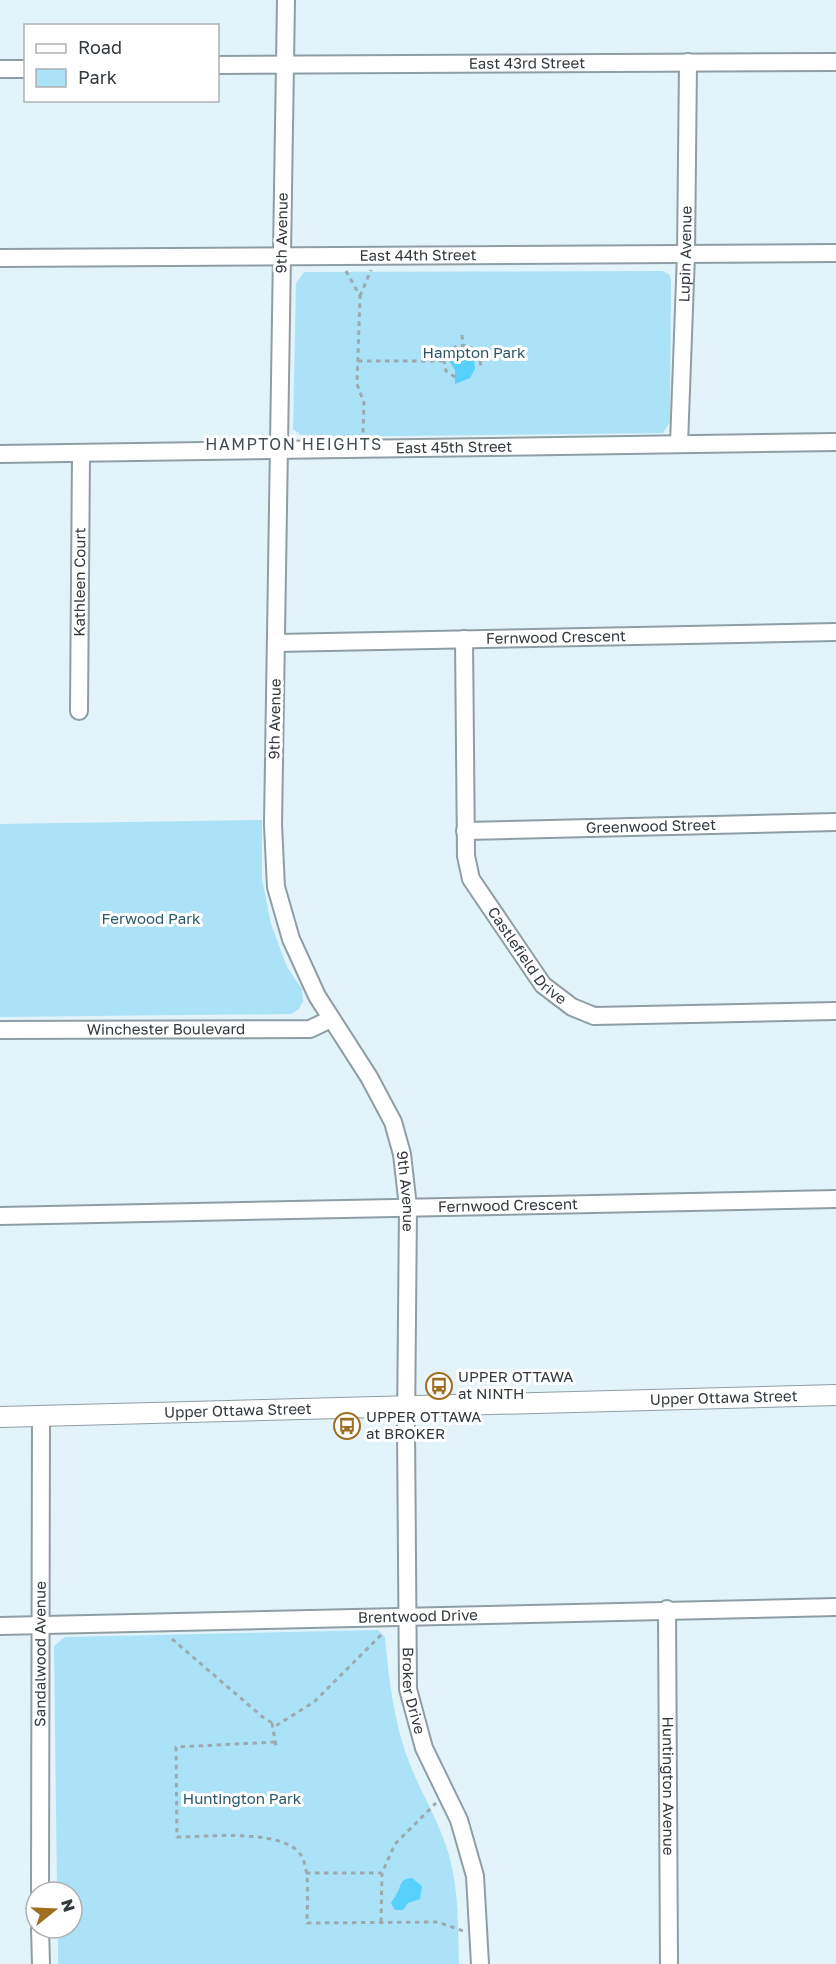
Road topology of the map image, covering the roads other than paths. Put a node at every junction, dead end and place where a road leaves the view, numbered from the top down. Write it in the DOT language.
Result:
graph roads {
  1 [pos="286,0"];
  2 [pos="688,62"];
  3 [pos="836,62"];
  4 [pos="285,64"];
  5 [pos="219,65"];
  6 [pos="0,69"];
  7 [pos="24,69"];
  8 [pos="836,253"];
  9 [pos="686,254"];
  10 [pos="281,257"];
  11 [pos="0,258"];
  12 [pos="836,442"];
  13 [pos="679,444"];
  14 [pos="280,451"];
  15 [pos="81,453"];
  16 [pos="0,454"];
  17 [pos="836,632"];
  18 [pos="464,639"];
  19 [pos="276,643"];
  20 [pos="79,711"];
  21 [pos="836,822"];
  22 [pos="465,831"];
  23 [pos="836,1011"];
  24 [pos="331,1019"];
  25 [pos="0,1030"];
  26 [pos="836,1199"];
  27 [pos="408,1207"];
  28 [pos="0,1216"];
  29 [pos="836,1395"];
  30 [pos="406,1407"];
  31 [pos="41,1416"];
  32 [pos="0,1417"];
  33 [pos="836,1607"];
  34 [pos="667,1609"];
  35 [pos="408,1616"];
  36 [pos="40,1625"];
  37 [pos="0,1626"];
  38 [pos="40,1880"];
  39 [pos="40,1940"];
  40 [pos="40,1964"];
  41 [pos="480,1964"];
  42 [pos="669,1964"];
  1 -- 4 [label="street, 9th Avenue"];
  2 -- 3 [label="street, East 43rd Street"];
  2 -- 4 [label="street, East 43rd Street"];
  2 -- 9 [label="street, Lupin Avenue"];
  4 -- 5 [label="street, East 43rd Street"];
  4 -- 10 [label="street, 9th Avenue"];
  6 -- 7 [label="street"];
  8 -- 9 [label="street, East 44th Street"];
  9 -- 10 [label="street, East 44th Street"];
  9 -- 13 [label="street, Lupin Avenue"];
  10 -- 11 [label="street, East 44th Street"];
  10 -- 14 [label="street, 9th Avenue"];
  12 -- 13 [label="street, East 45th Street"];
  13 -- 14 [label="street, East 45th Street"];
  14 -- 15 [label="street, East 45th Street"];
  14 -- 19 [label="street, 9th Avenue"];
  15 -- 16 [label="street, East 45th Street"];
  15 -- 20 [label="street, Kathleen Court"];
  17 -- 18 [label="street, Fernwood Crescent"];
  18 -- 19 [label="street, Fernwood Crescent"];
  18 -- 22 [label="street, Castlefield Drive"];
  19 -- 24 [label="street, 9th Avenue"];
  21 -- 22 [label="street, Greenwood Street"];
  22 -- 23 [label="street, Castlefield Drive"];
  24 -- 25 [label="street, Winchester Boulevard"];
  24 -- 27 [label="street, 9th Avenue"];
  26 -- 27 [label="street, Fernwood Crescent"];
  27 -- 28 [label="street, Fernwood Crescent"];
  27 -- 30 [label="street, 9th Avenue"];
  29 -- 30 [label="main road, Upper Ottawa Street"];
  30 -- 31 [label="main road, Upper Ottawa Street"];
  30 -- 35 [label="street, Broker Drive"];
  31 -- 32 [label="main road, Upper Ottawa Street"];
  31 -- 36 [label="street, Sandalwood Avenue"];
  33 -- 34 [label="street, Brentwood Drive"];
  34 -- 35 [label="street, Brentwood Drive"];
  34 -- 42 [label="street, Huntington Avenue"];
  35 -- 36 [label="street, Brentwood Drive"];
  35 -- 41 [label="street, Broker Drive"];
  36 -- 37 [label="street, Brentwood Drive"];
  36 -- 38 [label="street, Sandalwood Avenue"];
  39 -- 40 [label="street"];
}
